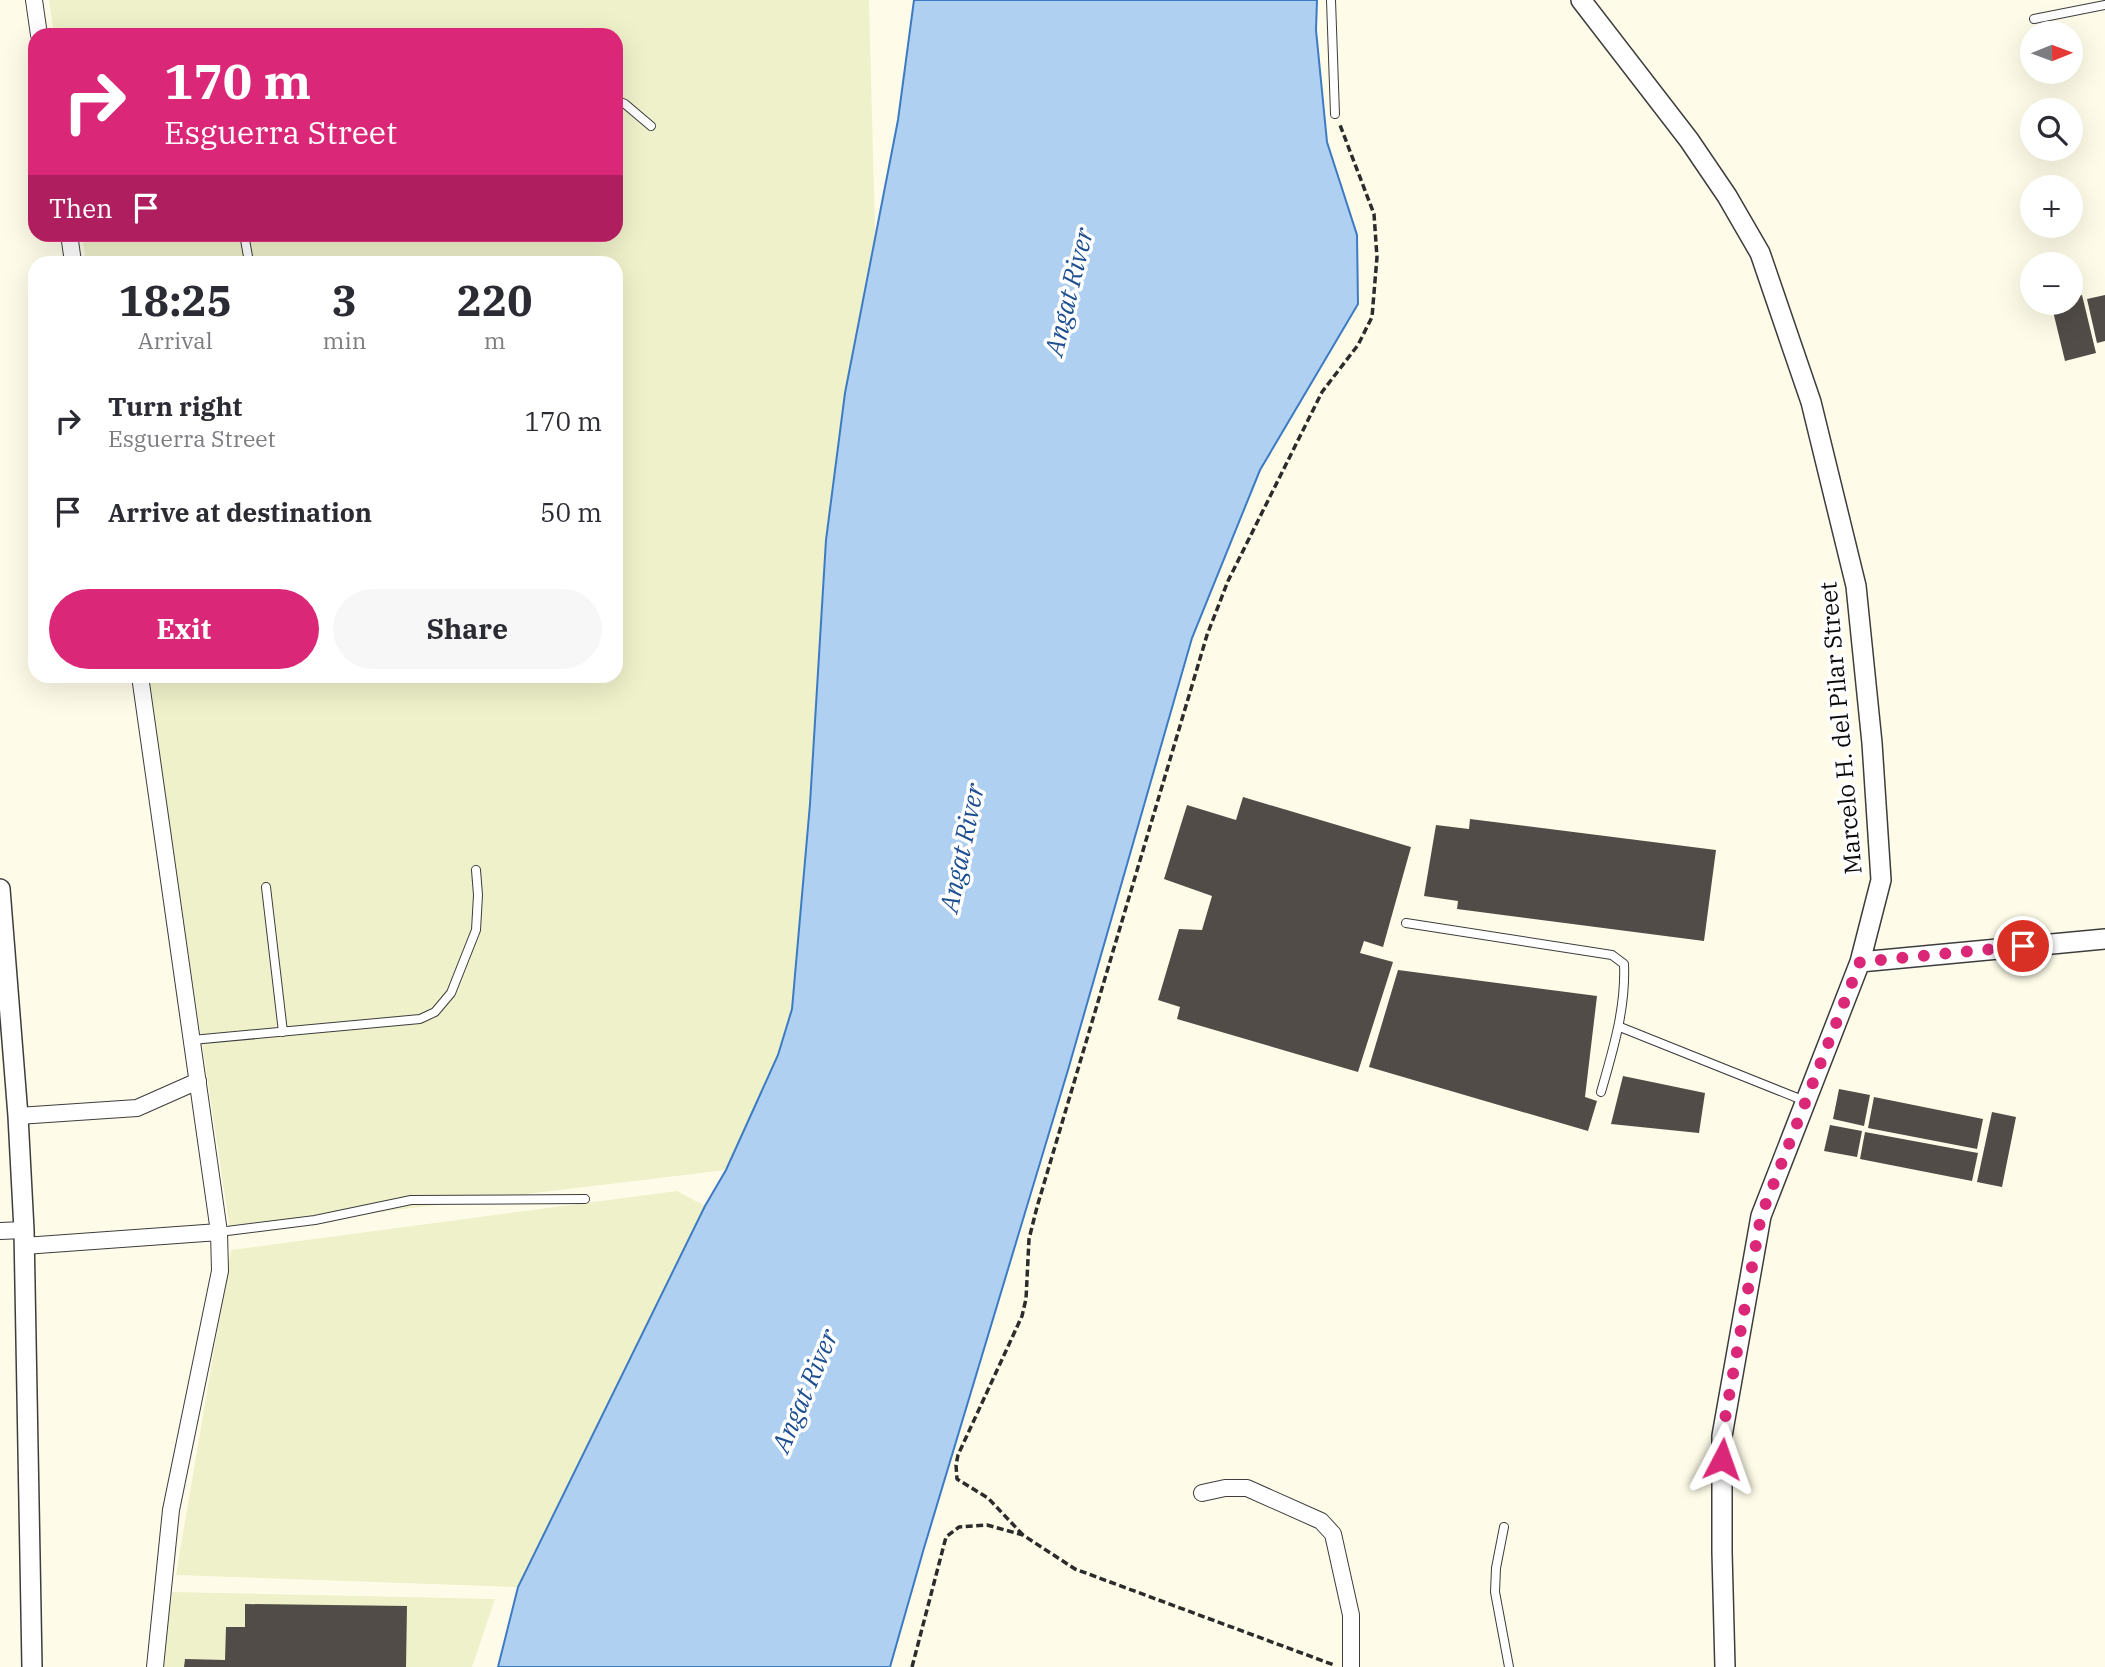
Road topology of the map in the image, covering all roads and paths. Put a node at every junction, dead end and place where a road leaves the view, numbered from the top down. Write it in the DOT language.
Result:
graph roads {
  1 [pos="34,0"];
  2 [pos="1331,0"];
  3 [pos="1581,0"];
  4 [pos="2105,5"];
  5 [pos="2034,19"];
  6 [pos="38,28"];
  7 [pos="623,103"];
  8 [pos="1335,114"];
  9 [pos="651,126"];
  10 [pos="140,683"];
  11 [pos="476,870"];
  12 [pos="266,887"];
  13 [pos="0,889"];
  14 [pos="1405,923"];
  15 [pos="2105,939"];
  16 [pos="1860,962"];
  17 [pos="1620,1027"];
  18 [pos="283,1032"];
  19 [pos="191,1040"];
  20 [pos="198,1081"];
  21 [pos="1601,1092"];
  22 [pos="1805,1101"];
  23 [pos="18,1116"];
  24 [pos="585,1199"];
  25 [pos="0,1231"];
  26 [pos="219,1232"];
  27 [pos="24,1238"];
  28 [pos="1202,1493"];
  29 [pos="1504,1527"];
  30 [pos="1023,1535"];
  31 [pos="32,1667"];
  32 [pos="155,1667"];
  33 [pos="912,1667"];
  34 [pos="1340,1667"];
  35 [pos="1352,1667"];
  36 [pos="1509,1667"];
  37 [pos="1725,1667"];
  1 -- 6 [label="street"];
  2 -- 8 [label="lane"];
  3 -- 16 [label="street, Marcelo H. del Pilar Street"];
  4 -- 5 [label="lane"];
  7 -- 9 [label="lane"];
  8 -- 30 [label="path"];
  10 -- 19 [label="street"];
  11 -- 18 [label="lane"];
  12 -- 18 [label="lane"];
  13 -- 23 [label="street"];
  14 -- 17 [label="lane"];
  15 -- 16 [label="street"];
  16 -- 22 [label="street, Marcelo H. del Pilar Street"];
  17 -- 21 [label="lane"];
  17 -- 22 [label="lane"];
  18 -- 19 [label="lane"];
  19 -- 20 [label="street"];
  20 -- 23 [label="street"];
  20 -- 26 [label="street"];
  22 -- 37 [label="street, Marcelo H. del Pilar Street"];
  23 -- 27 [label="street"];
  24 -- 26 [label="lane"];
  25 -- 27 [label="street"];
  26 -- 27 [label="street"];
  26 -- 32 [label="street"];
  27 -- 31 [label="street"];
  28 -- 35 [label="street"];
  29 -- 36 [label="lane"];
  30 -- 33 [label="path"];
  30 -- 34 [label="path"];
}
